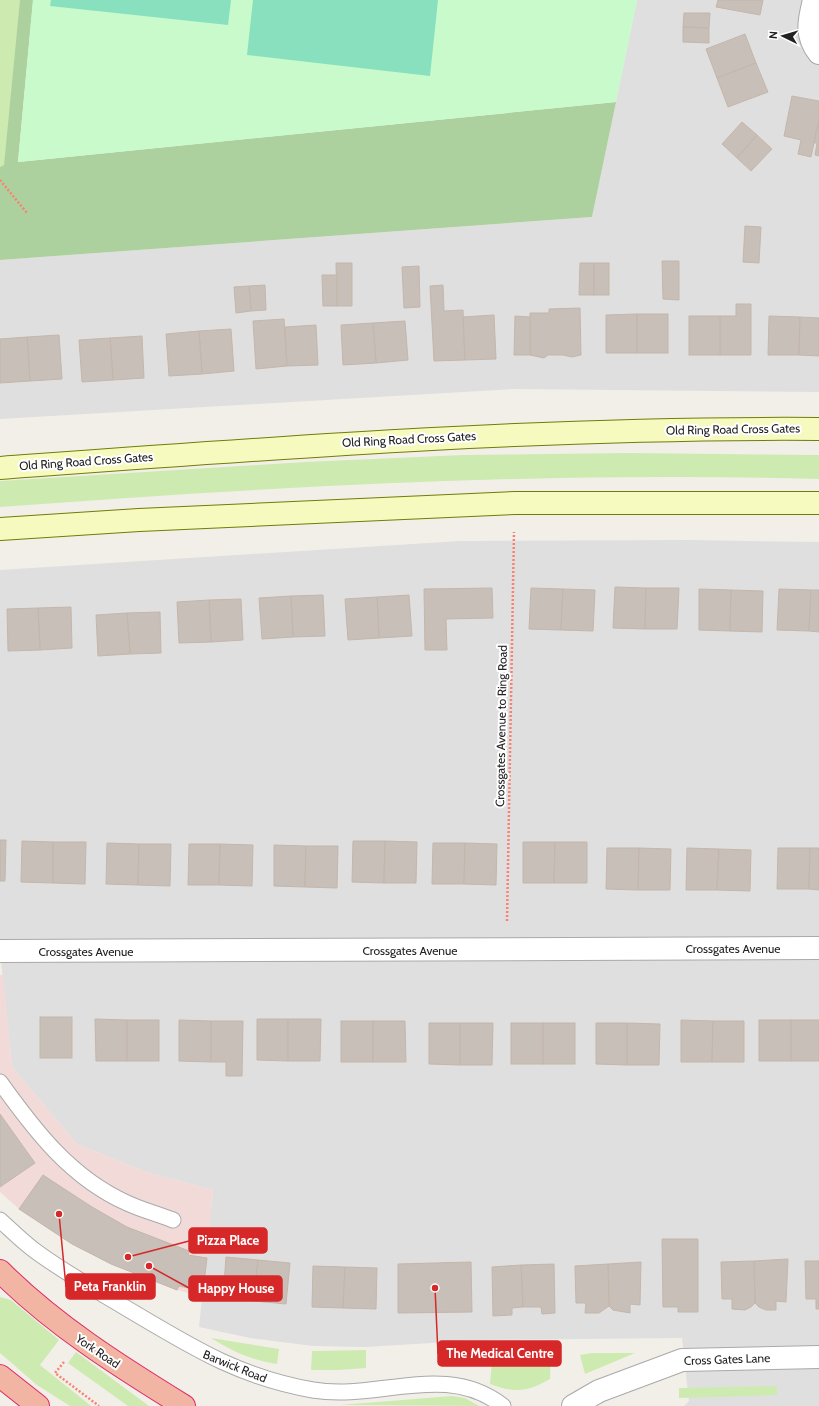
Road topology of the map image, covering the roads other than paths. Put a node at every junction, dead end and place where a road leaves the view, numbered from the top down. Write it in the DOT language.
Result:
graph roads {
  1 [pos="814,0"];
  2 [pos="819,53"];
  3 [pos="819,429"];
  4 [pos="0,468"];
  5 [pos="819,503"];
  6 [pos="0,529"];
  7 [pos="819,948"];
  8 [pos="0,951"];
  9 [pos="0,1082"];
  10 [pos="0,1220"];
  11 [pos="173,1220"];
  12 [pos="0,1271"];
  13 [pos="9,1285"];
  14 [pos="819,1357"];
  15 [pos="0,1376"];
  16 [pos="602,1398"];
  17 [pos="38,1406"];
  18 [pos="184,1406"];
  19 [pos="503,1406"];
  20 [pos="573,1406"];
  1 -- 2 [label="street"];
  3 -- 4 [label="main road, Old Ring Road Cross Gates"];
  5 -- 6 [label="main road"];
  7 -- 8 [label="street, Crossgates Avenue"];
  9 -- 11 [label="lane"];
  10 -- 19 [label="lane, Barwick Road"];
  12 -- 13 [label="highway"];
  13 -- 18 [label="highway, York Road"];
  14 -- 16 [label="street, Cross Gates Lane"];
  15 -- 17 [label="highway"];
  16 -- 20 [label="street, Cross Gates Lane"];
}
